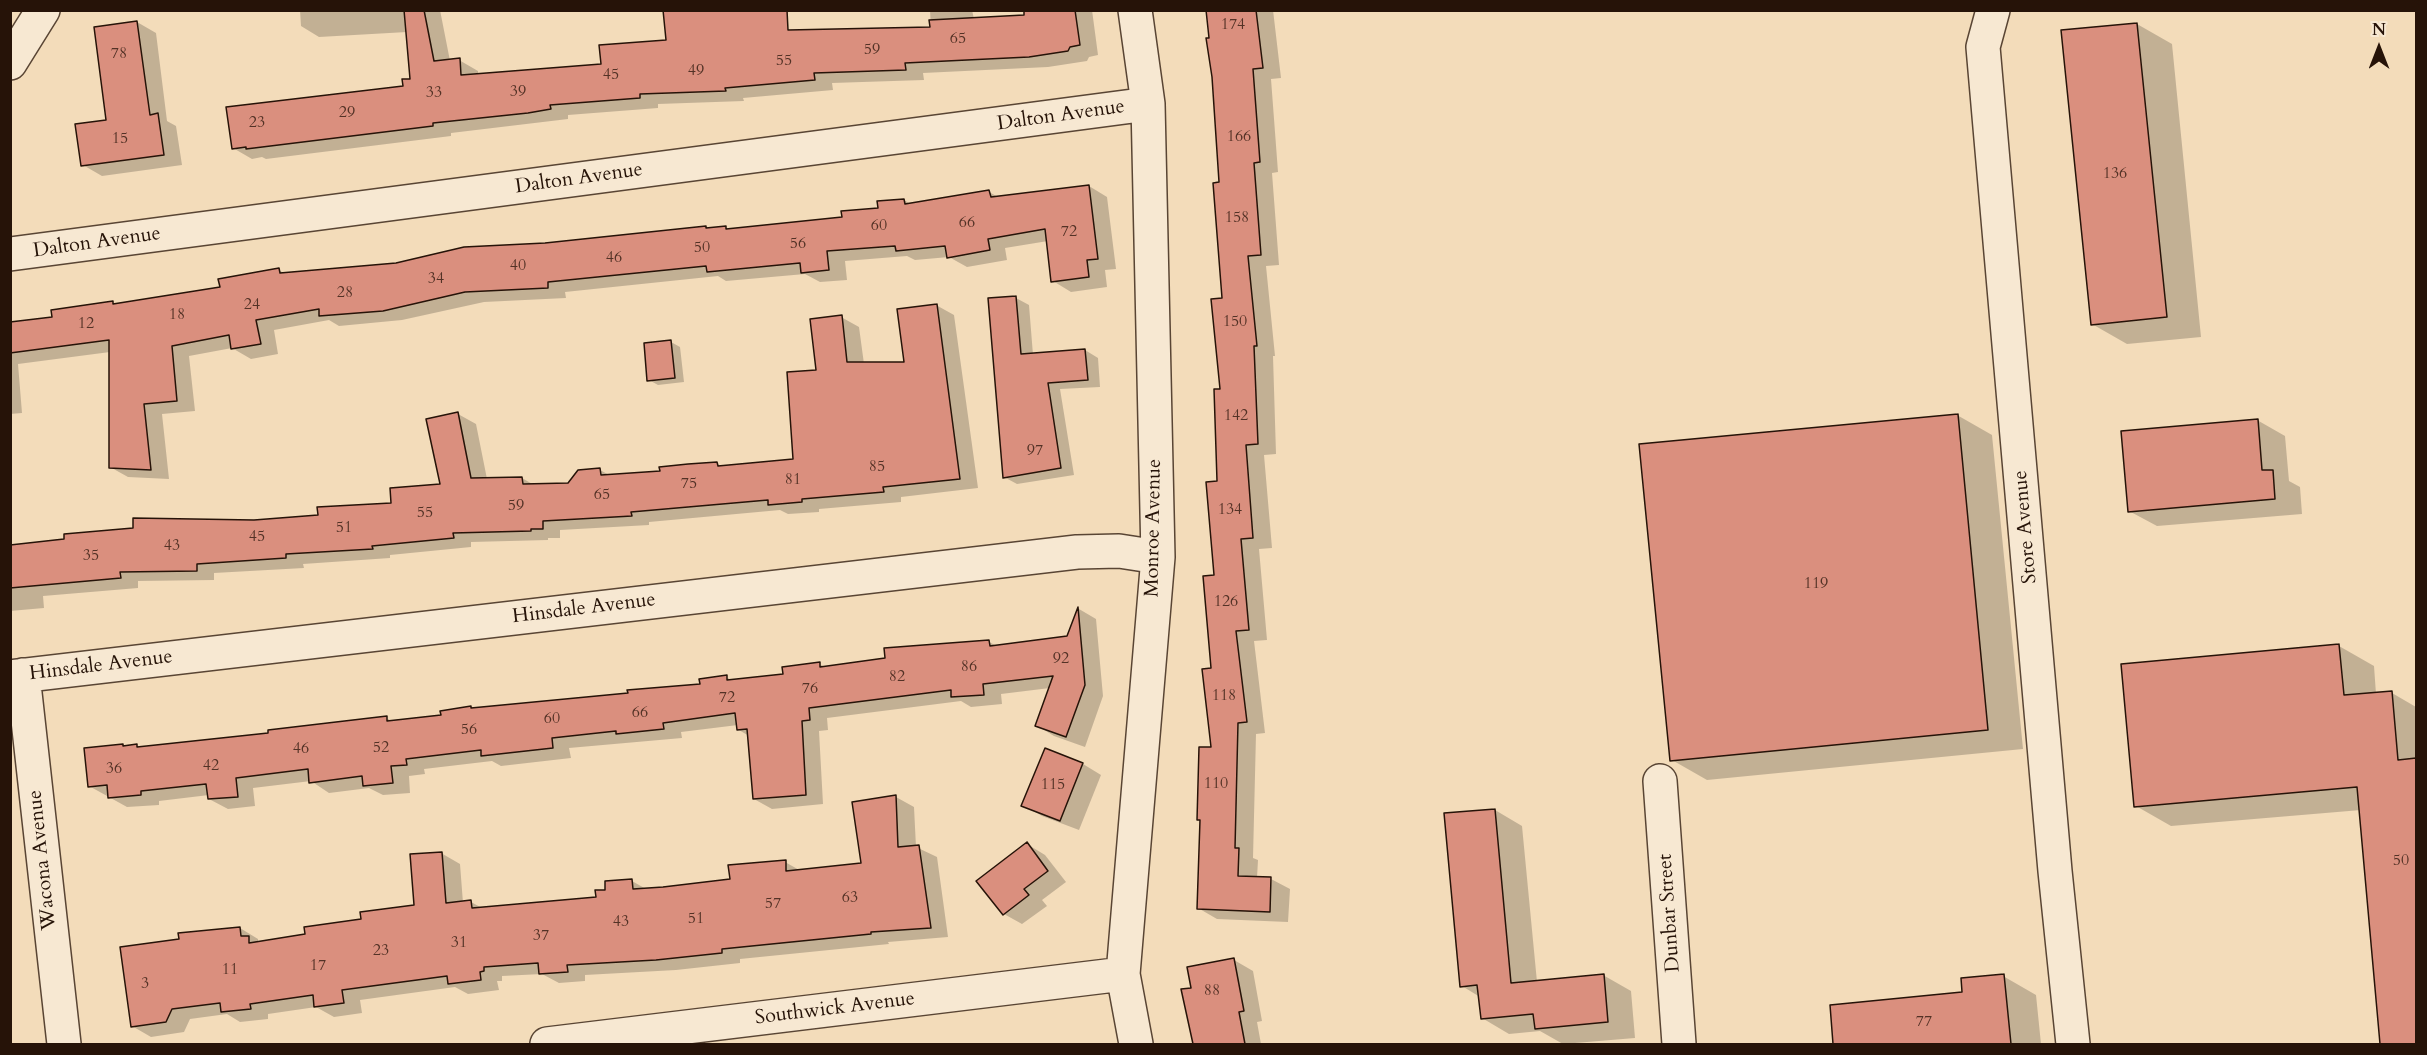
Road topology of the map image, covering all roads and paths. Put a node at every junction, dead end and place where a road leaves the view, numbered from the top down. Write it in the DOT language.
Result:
graph roads {
  1 [pos="43,10"];
  2 [pos="1135,10"];
  3 [pos="1993,10"];
  4 [pos="10,63"];
  5 [pos="1148,104"];
  6 [pos="10,254"];
  7 [pos="1158,557"];
  8 [pos="17,676"];
  9 [pos="1660,782"];
  10 [pos="1123,974"];
  11 [pos="64,1044"];
  12 [pos="547,1044"];
  13 [pos="1136,1044"];
  14 [pos="1679,1044"];
  15 [pos="2073,1044"];
  1 -- 4 [label="street"];
  2 -- 5 [label="street, Monroe Avenue"];
  3 -- 15 [label="street, Store Avenue"];
  5 -- 6 [label="street, Dalton Avenue"];
  5 -- 7 [label="street, Monroe Avenue"];
  7 -- 8 [label="street, Hinsdale Avenue"];
  7 -- 10 [label="street, Monroe Avenue"];
  8 -- 11 [label="street, Wacona Avenue"];
  9 -- 14 [label="street, Dunbar Street"];
  10 -- 12 [label="street, Southwick Avenue"];
  10 -- 13 [label="street, Monroe Avenue"];
}
